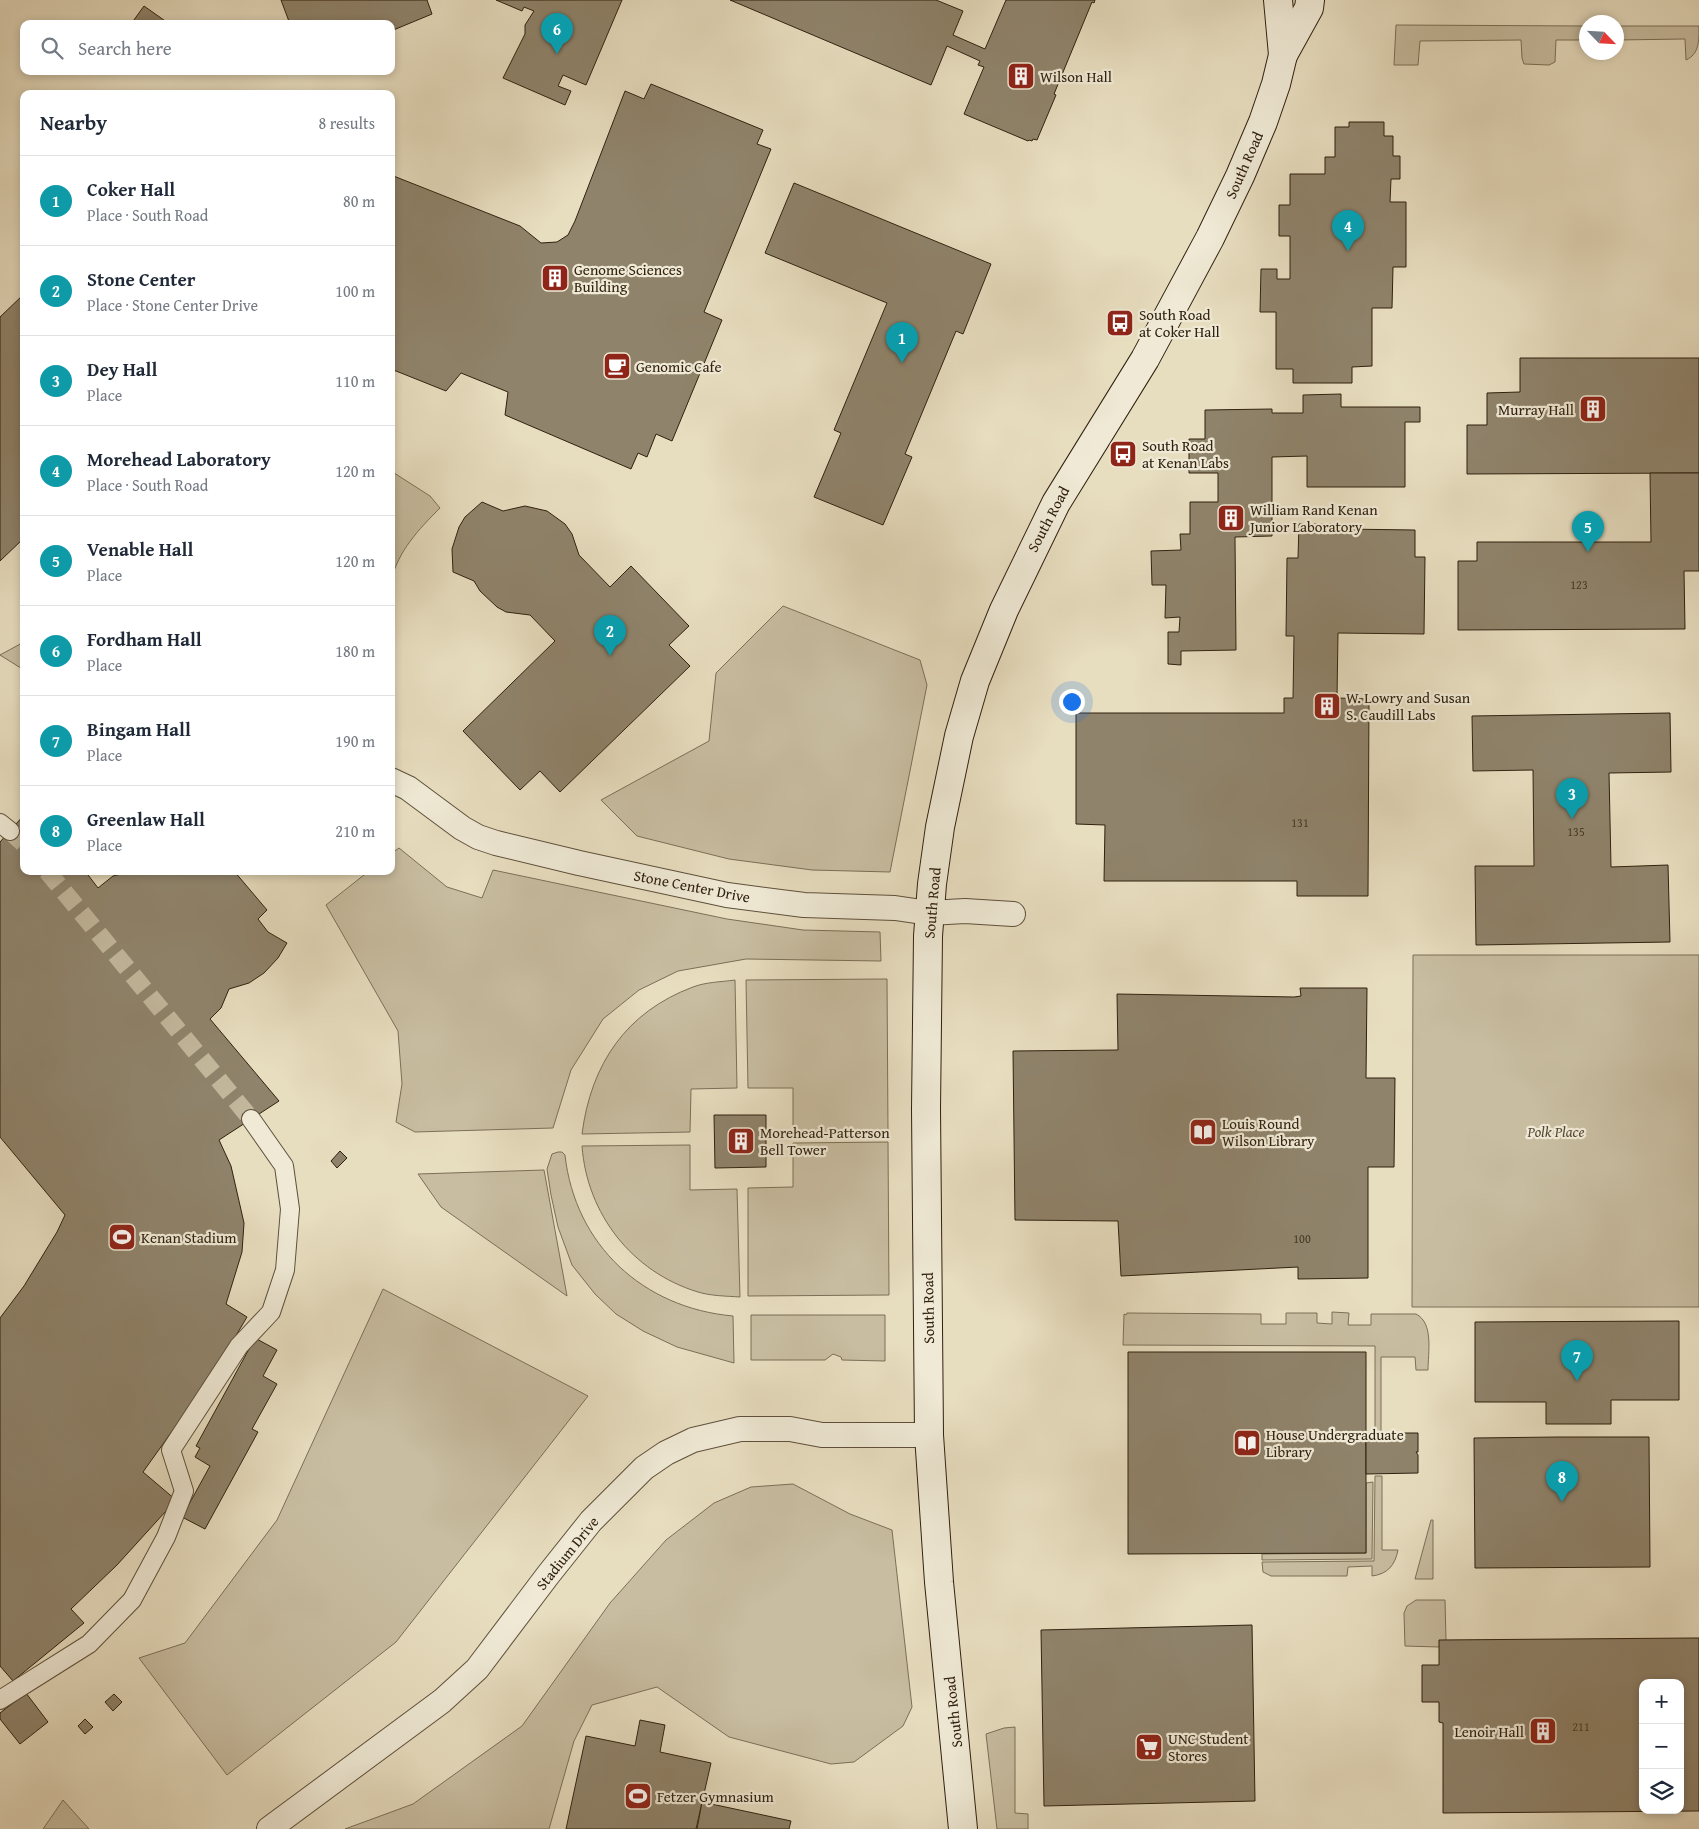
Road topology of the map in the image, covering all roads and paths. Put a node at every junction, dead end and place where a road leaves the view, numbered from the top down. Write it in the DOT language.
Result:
graph roads {
  1 [pos="1278,0"];
  2 [pos="1310,0"];
  3 [pos="1284,55"];
  4 [pos="395,782"];
  5 [pos="929,913"];
  6 [pos="1014,914"];
  7 [pos="252,1119"];
  8 [pos="929,1435"];
  9 [pos="0,1700"];
  10 [pos="269,1829"];
  11 [pos="963,1829"];
  1 -- 3 [label="main road, South Road"];
  2 -- 3 [label="main road, South Road"];
  3 -- 5 [label="main road, South Road"];
  4 -- 5 [label="street, Stone Center Drive"];
  5 -- 6 [label="street, Stone Center Drive"];
  5 -- 8 [label="main road, South Road"];
  7 -- 9 [label="street"];
  8 -- 10 [label="street, Stadium Drive"];
  8 -- 11 [label="main road, South Road"];
}
